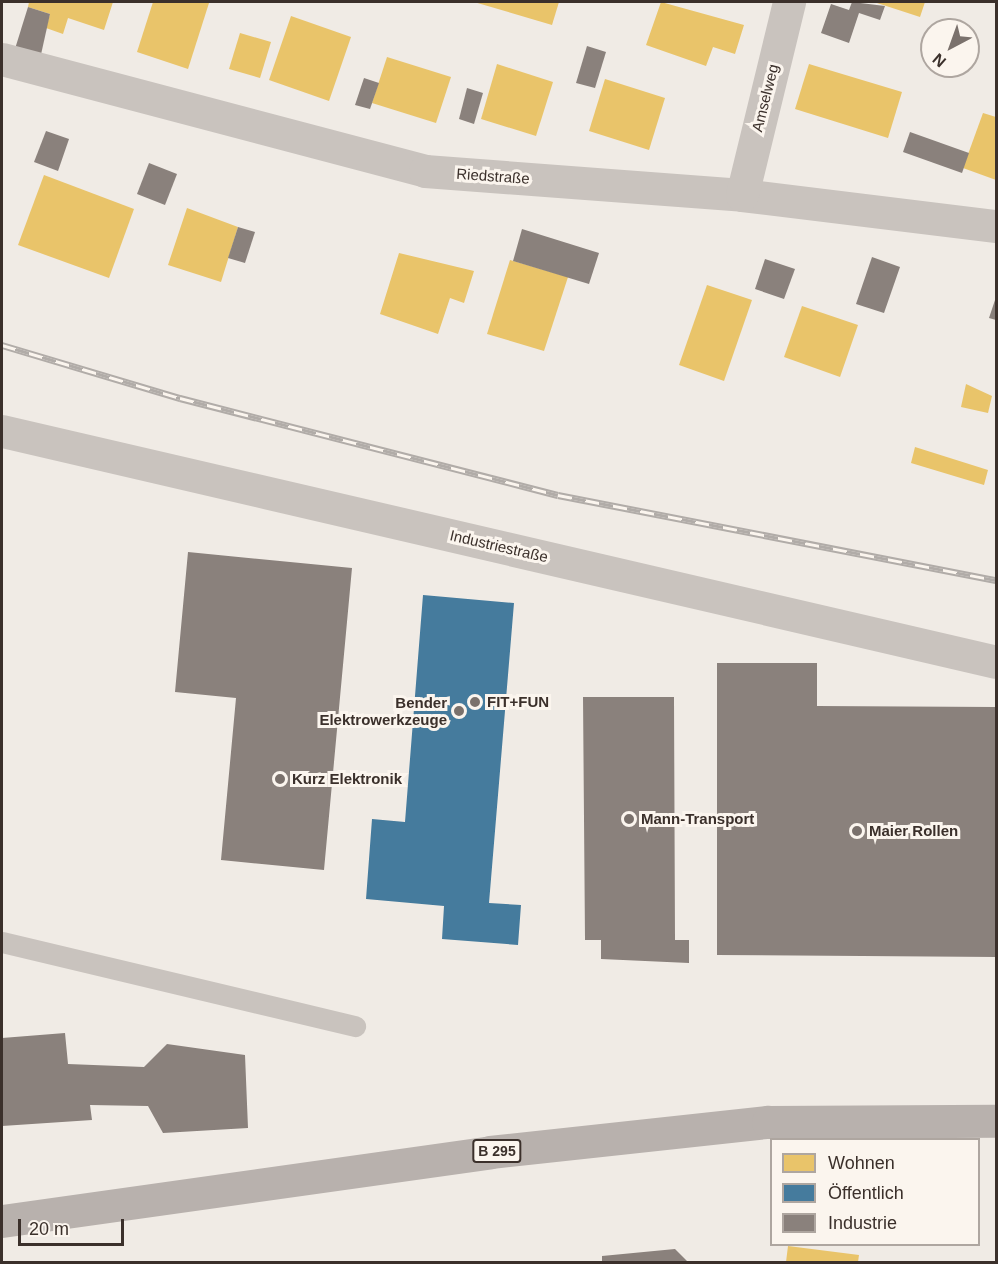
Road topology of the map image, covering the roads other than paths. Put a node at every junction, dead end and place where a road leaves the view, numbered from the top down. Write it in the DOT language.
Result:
graph roads {
  1 [pos="789,2"];
  2 [pos="2,59"];
  3 [pos="742,195"];
  4 [pos="996,226"];
  5 [pos="2,431"];
  6 [pos="996,662"];
  7 [pos="2,942"];
  8 [pos="355,1026"];
  9 [pos="996,1121"];
  10 [pos="2,1221"];
  1 -- 3 [label="street, Amselweg"];
  2 -- 3 [label="street, Riedstraße"];
  3 -- 4 [label="street, Riedstraße"];
  5 -- 6 [label="street, Industriestraße"];
  7 -- 8 [label="lane"];
  9 -- 10 [label="main road, B 295"];
}
